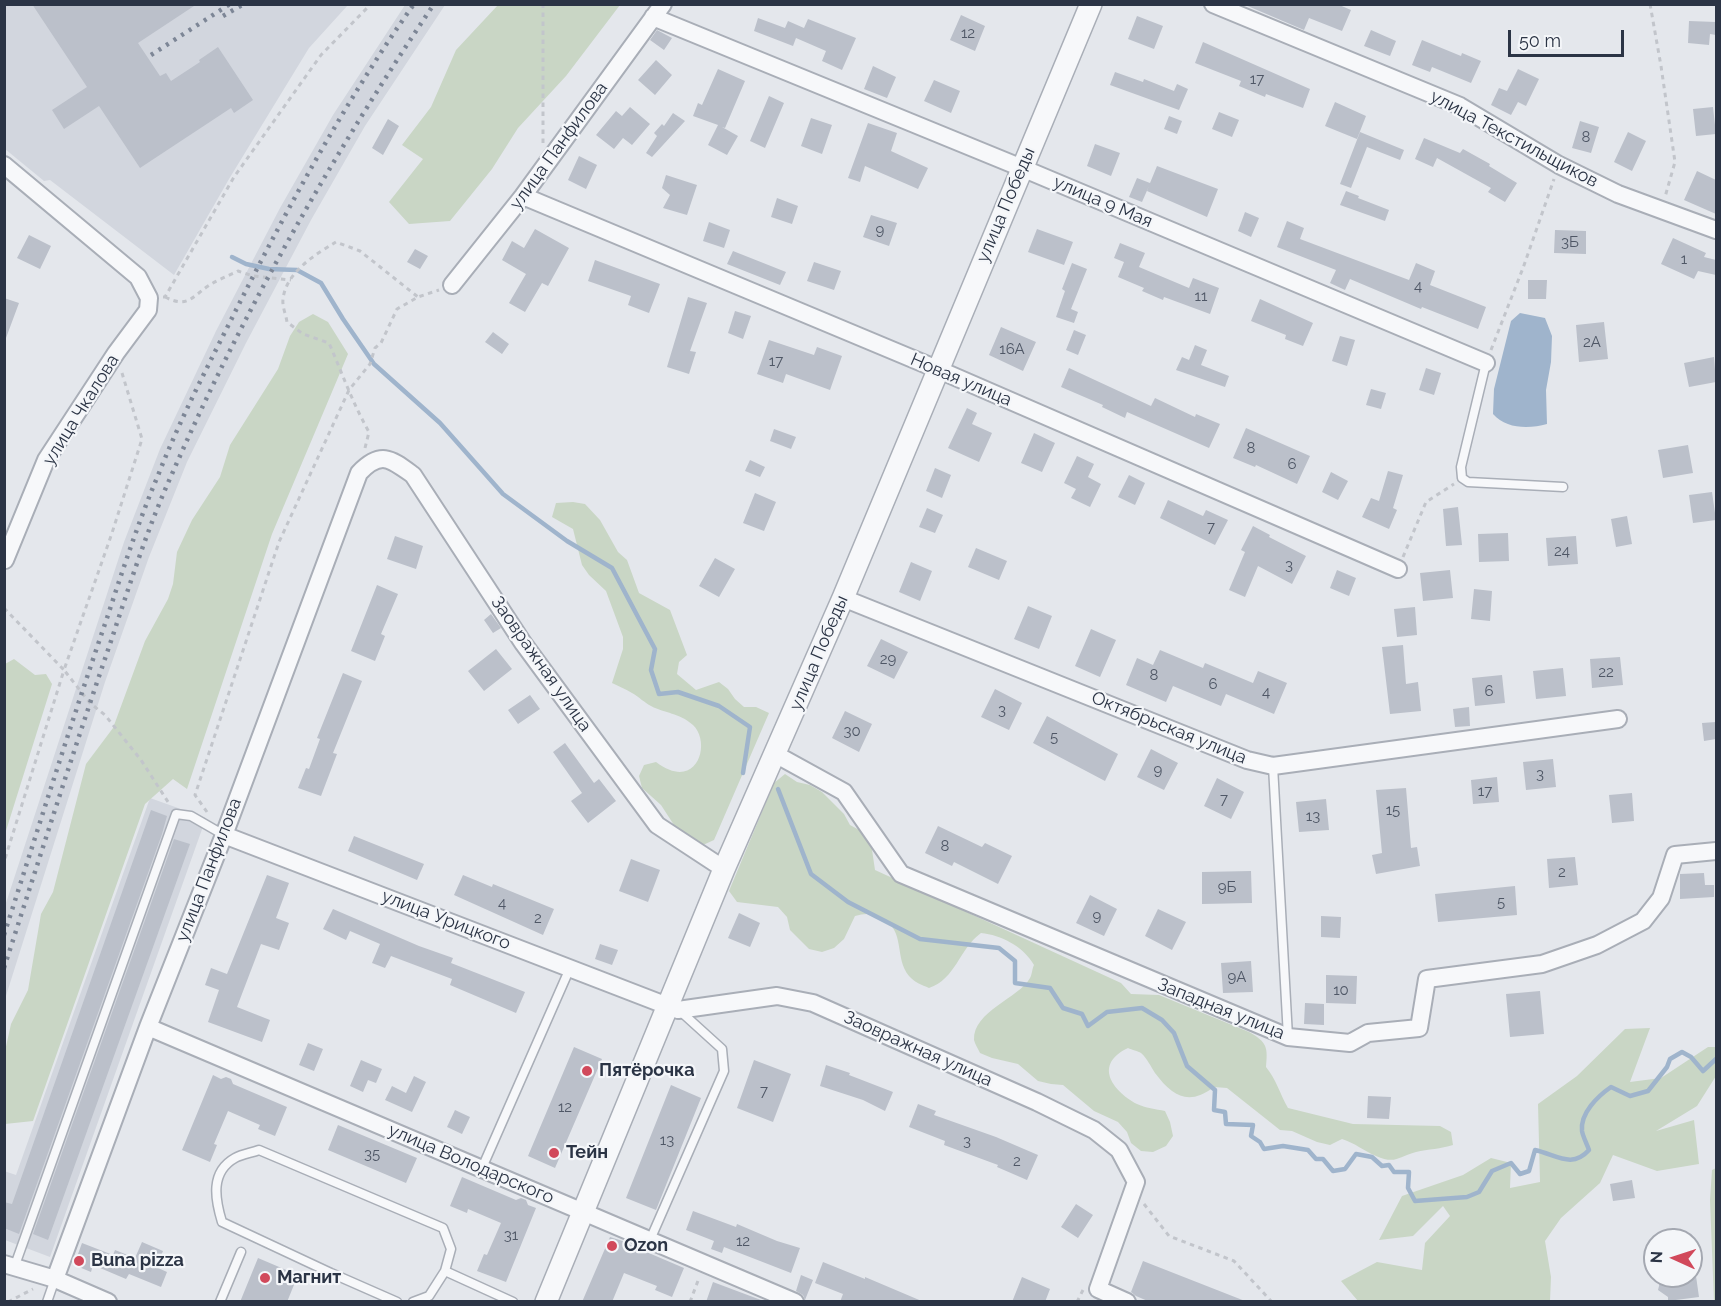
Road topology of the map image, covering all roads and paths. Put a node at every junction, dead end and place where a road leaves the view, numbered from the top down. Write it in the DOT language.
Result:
graph roads {
  1 [pos="371,4"];
  2 [pos="543,4"];
  3 [pos="1091,4"];
  4 [pos="1213,4"];
  5 [pos="1650,4"];
  6 [pos="658,11"];
  7 [pos="4,165"];
  8 [pos="1559,165"];
  9 [pos="1022,168"];
  10 [pos="543,169"];
  11 [pos="523,196"];
  12 [pos="1661,210"];
  13 [pos="1716,230"];
  14 [pos="291,280"];
  15 [pos="452,285"];
  16 [pos="157,297"];
  17 [pos="418,297"];
  18 [pos="116,353"];
  19 [pos="1486,363"];
  20 [pos="937,369"];
  21 [pos="349,390"];
  22 [pos="368,463"];
  23 [pos="1462,478"];
  24 [pos="1563,487"];
  25 [pos="5,560"];
  26 [pos="1398,569"];
  27 [pos="843,598"];
  28 [pos="4,608"];
  29 [pos="64,670"];
  30 [pos="1618,719"];
  31 [pos="775,754"];
  32 [pos="1273,766"];
  33 [pos="176,814"];
  34 [pos="224,835"];
  35 [pos="1716,851"];
  36 [pos="4,862"];
  37 [pos="724,869"];
  38 [pos="570,968"];
  39 [pos="673,1008"];
  40 [pos="148,1027"];
  41 [pos="1288,1037"];
  42 [pos="482,1168"];
  43 [pos="1134,1187"];
  44 [pos="584,1212"];
  45 [pos="650,1240"];
  46 [pos="241,1252"];
  47 [pos="705,1263"];
  48 [pos="9,1266"];
  49 [pos="446,1271"];
  50 [pos="55,1279"];
  51 [pos="47,1302"];
  52 [pos="108,1302"];
  53 [pos="220,1302"];
  54 [pos="397,1302"];
  55 [pos="414,1302"];
  56 [pos="513,1302"];
  57 [pos="546,1302"];
  58 [pos="690,1302"];
  59 [pos="795,1302"];
  60 [pos="1127,1302"];
  61 [pos="1272,1302"];
  1 -- 16 [label="path"];
  2 -- 10 [label="path"];
  3 -- 9 [label="street, улица Победы"];
  4 -- 8 [label="street, улица Текстильщиков"];
  5 -- 12 [label="path"];
  6 -- 9 [label="street, улица 9 Мая"];
  6 -- 10 [label="street, улица Панфилова"];
  7 -- 16 [label="street"];
  8 -- 12 [label="street, улица Текстильщиков"];
  8 -- 19 [label="path"];
  9 -- 19 [label="street, улица 9 Мая"];
  9 -- 20 [label="street, улица Победы"];
  10 -- 11 [label="street, улица Панфилова"];
  11 -- 15 [label="street, улица Панфилова"];
  11 -- 20 [label="street, Новая улица"];
  12 -- 13 [label="street, улица Текстильщиков"];
  14 -- 16 [label="path"];
  14 -- 17 [label="path"];
  14 -- 21 [label="path"];
  15 -- 17 [label="path"];
  16 -- 18 [label="street, улица Чкалова"];
  17 -- 21 [label="path"];
  18 -- 25 [label="street, улица Чкалова"];
  18 -- 29 [label="path"];
  19 -- 23 [label="lane"];
  20 -- 26 [label="street, Новая улица"];
  20 -- 27 [label="street, улица Победы"];
  21 -- 22 [label="path"];
  21 -- 34 [label="path"];
  22 -- 34 [label="street, улица Панфилова"];
  22 -- 37 [label="street, Заовражная улица"];
  23 -- 24 [label="lane"];
  23 -- 26 [label="path"];
  27 -- 31 [label="street, улица Победы"];
  27 -- 32 [label="street, Октябрьская улица"];
  28 -- 29 [label="path"];
  29 -- 33 [label="path"];
  29 -- 36 [label="path"];
  30 -- 32 [label="street, Октябрьская улица"];
  31 -- 37 [label="street, улица Победы"];
  31 -- 41 [label="street, Западная улица"];
  32 -- 41 [label="lane"];
  33 -- 34 [label="lane"];
  33 -- 48 [label="lane"];
  34 -- 38 [label="street, улица Урицкого"];
  34 -- 40 [label="street, улица Панфилова"];
  35 -- 41 [label="street, Западная улица"];
  37 -- 39 [label="street, улица Победы"];
  38 -- 39 [label="street, улица Урицкого"];
  38 -- 42 [label="lane"];
  39 -- 43 [label="street, Заовражная улица"];
  39 -- 44 [label="street, улица Победы"];
  39 -- 45 [label="lane"];
  40 -- 42 [label="street, улица Володарского"];
  40 -- 50 [label="street, улица Панфилова"];
  42 -- 44 [label="street, улица Володарского"];
  43 -- 60 [label="street"];
  43 -- 61 [label="path"];
  44 -- 45 [label="street, улица Володарского"];
  44 -- 57 [label="street, улица Победы"];
  45 -- 47 [label="street, улица Володарского"];
  46 -- 53 [label="lane"];
  47 -- 58 [label="path"];
  47 -- 59 [label="street, улица Володарского"];
  48 -- 50 [label="street"];
  49 -- 54 [label="lane"];
  49 -- 55 [label="lane"];
  49 -- 56 [label="lane"];
  50 -- 51 [label="lane"];
  50 -- 52 [label="street"];
}
